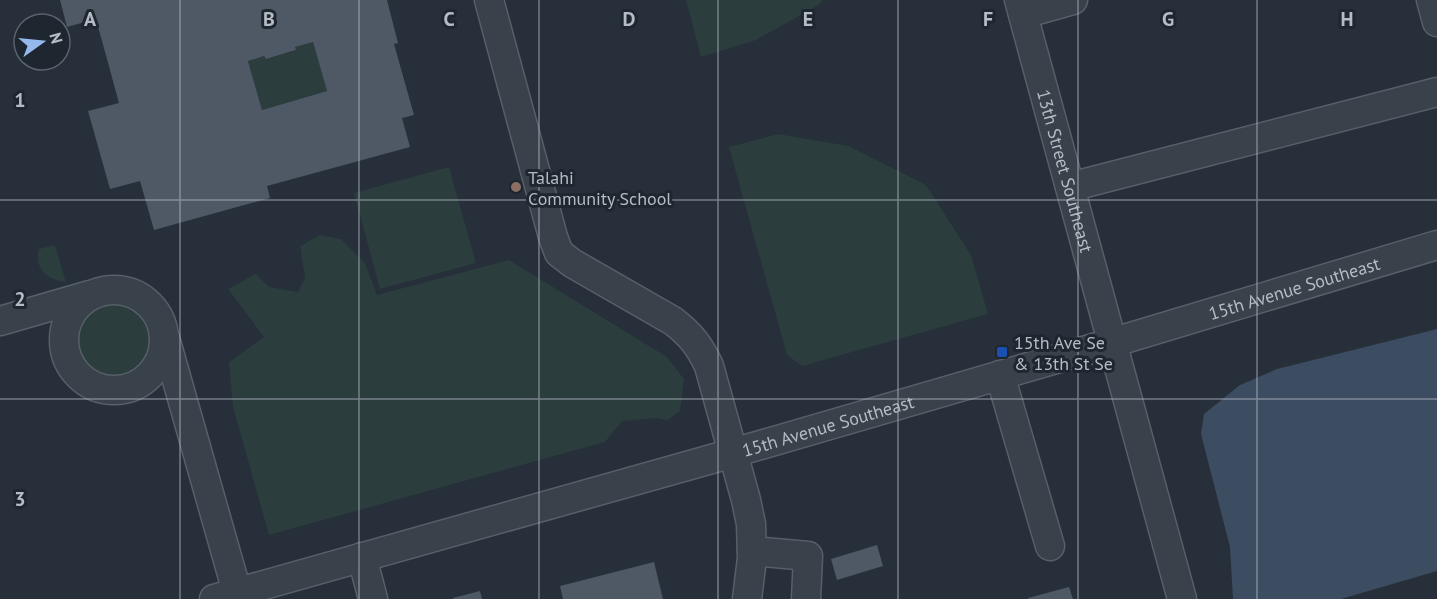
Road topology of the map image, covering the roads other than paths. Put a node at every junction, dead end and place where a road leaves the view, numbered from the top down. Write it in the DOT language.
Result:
graph roads {
  1 [pos="489,0"];
  2 [pos="1073,0"];
  3 [pos="1431,0"];
  4 [pos="1021,7"];
  5 [pos="1437,22"];
  6 [pos="1437,92"];
  7 [pos="1070,187"];
  8 [pos="1437,245"];
  9 [pos="95,293"];
  10 [pos="7,319"];
  11 [pos="163,330"];
  12 [pos="1111,343"];
  13 [pos="64,350"];
  14 [pos="1000,375"];
  15 [pos="139,384"];
  16 [pos="184,405"];
  17 [pos="733,453"];
  18 [pos="1050,546"];
  19 [pos="752,551"];
  20 [pos="362,557"];
  21 [pos="226,596"];
  22 [pos="373,599"];
  23 [pos="747,599"];
  24 [pos="806,599"];
  25 [pos="1182,599"];
  1 -- 17 [label="street"];
  2 -- 4 [label="street"];
  3 -- 5 [label="street"];
  4 -- 7 [label="street, 13th Street Southeast"];
  6 -- 7 [label="street"];
  7 -- 12 [label="street, 13th Street Southeast"];
  8 -- 12 [label="street, 15th Avenue Southeast"];
  9 -- 10 [label="street"];
  9 -- 11 [label="street"];
  9 -- 13 [label="street"];
  10 -- 13 [label="street"];
  11 -- 15 [label="street"];
  11 -- 16 [label="street"];
  12 -- 14 [label="street, 15th Avenue Southeast"];
  12 -- 25 [label="street, 13th Street Southeast"];
  13 -- 15 [label="street"];
  14 -- 17 [label="street, 15th Avenue Southeast"];
  14 -- 18 [label="street"];
  15 -- 16 [label="street"];
  16 -- 21 [label="street"];
  17 -- 19 [label="street"];
  17 -- 20 [label="street, 15th Avenue Southeast"];
  19 -- 23 [label="street"];
  19 -- 24 [label="street"];
  20 -- 21 [label="street, 15th Avenue Southeast"];
  20 -- 22 [label="street"];
}
